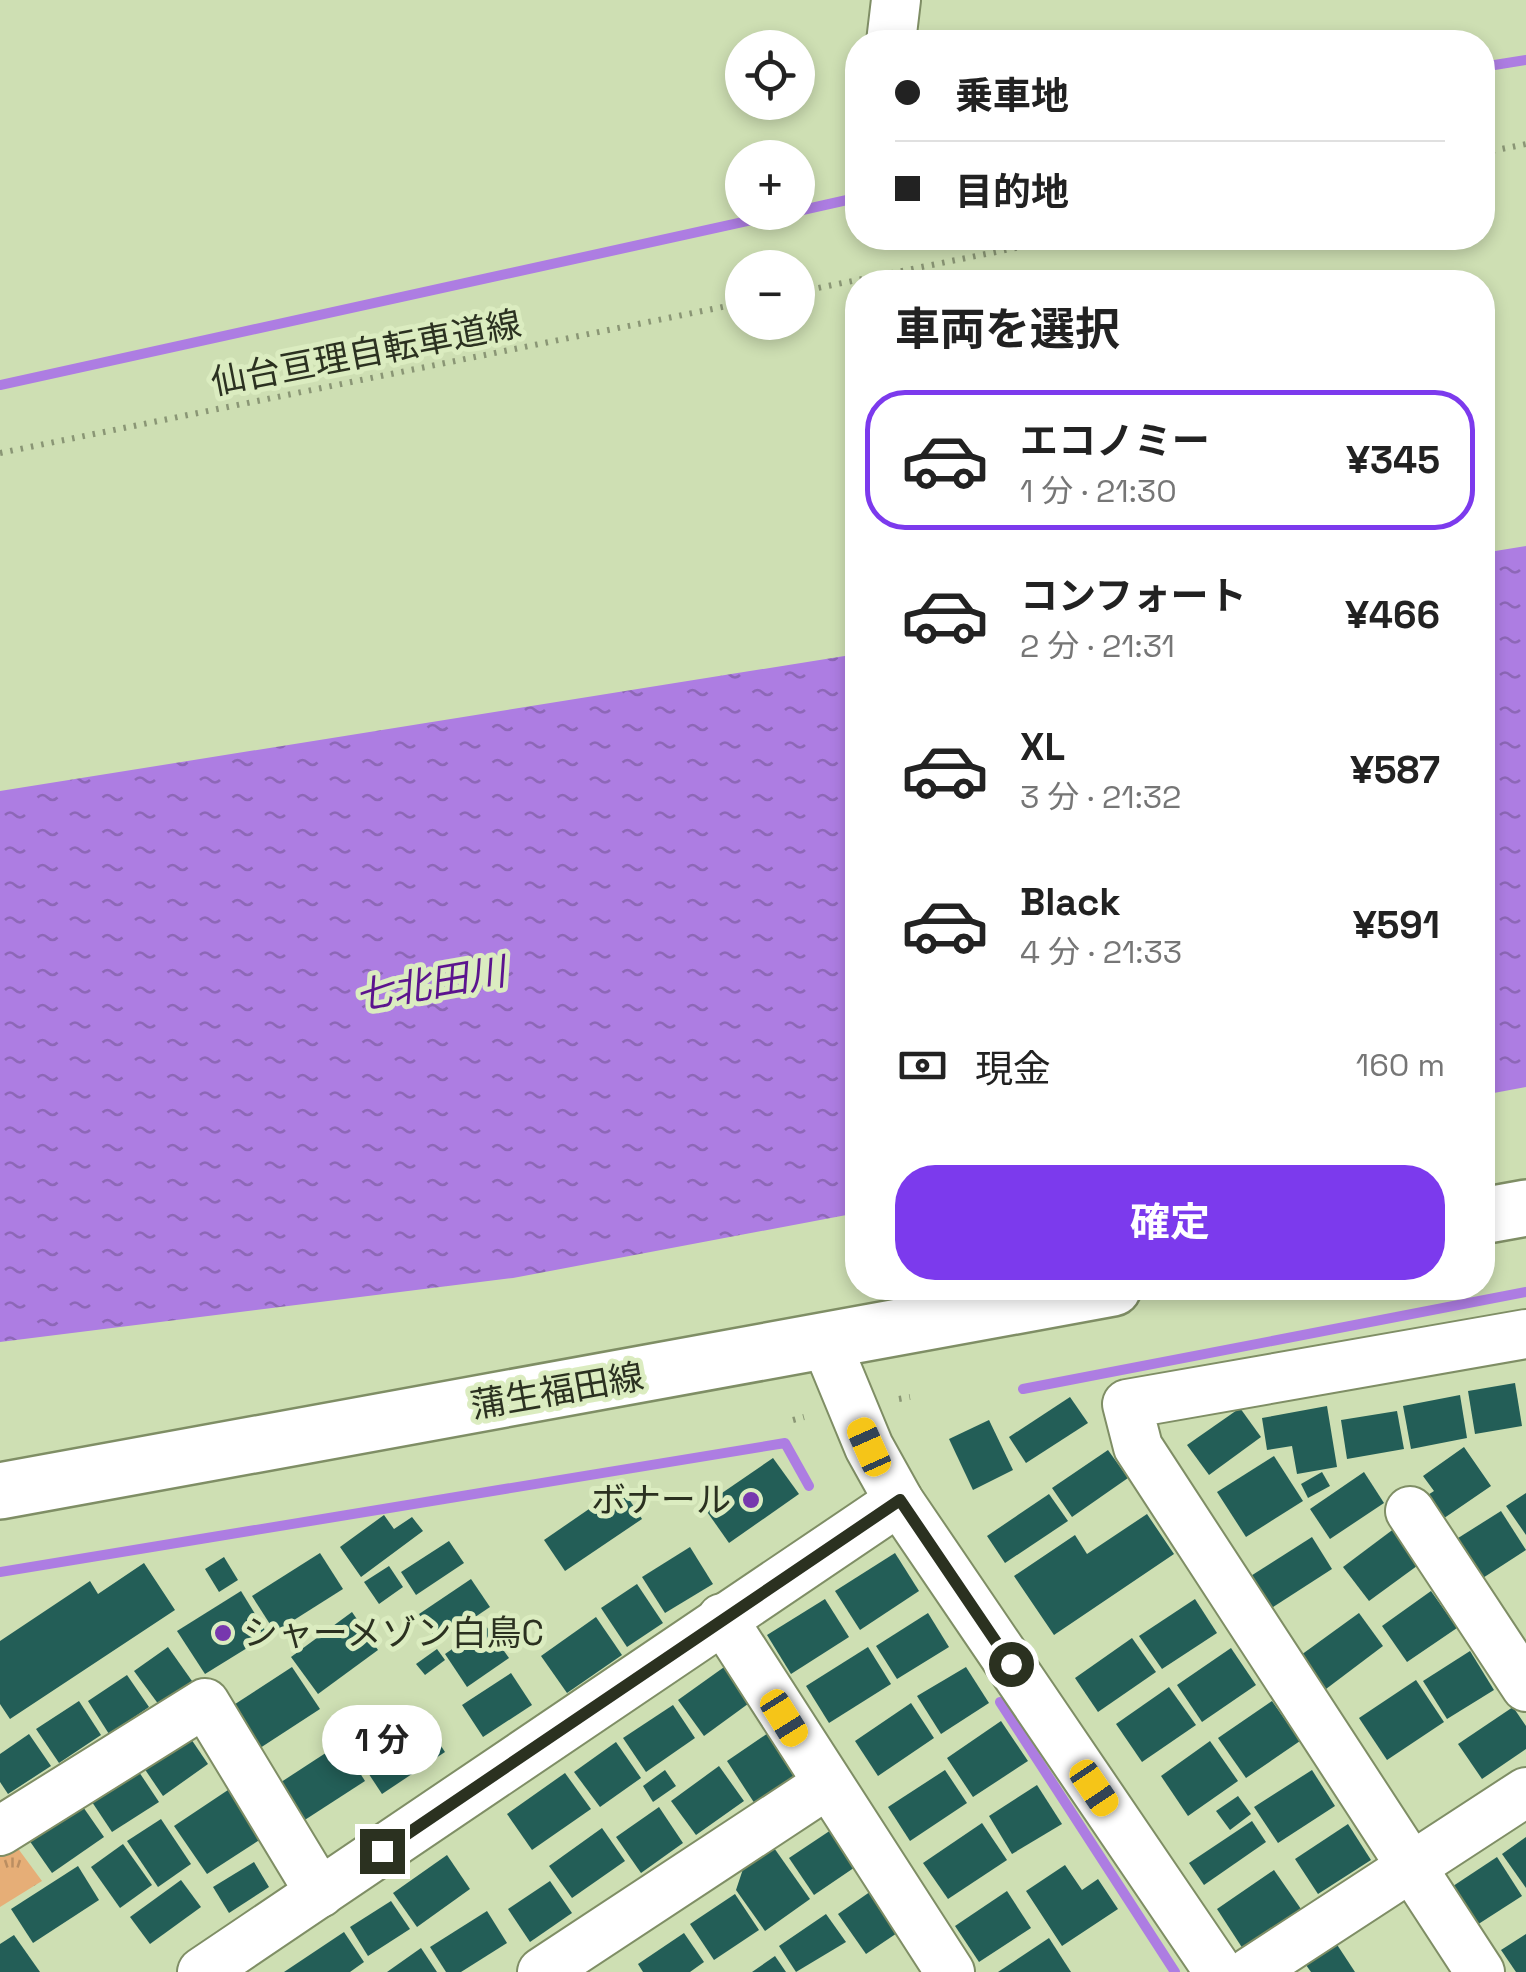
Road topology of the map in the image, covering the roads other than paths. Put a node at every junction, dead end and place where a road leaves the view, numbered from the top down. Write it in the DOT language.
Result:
graph roads {
  1 [pos="896,0"];
  2 [pos="892,30"];
  3 [pos="1526,1208"];
  4 [pos="1495,1214"];
  5 [pos="1050,1300"];
  6 [pos="1526,1334"];
  7 [pos="826,1343"];
  8 [pos="0,1491"];
  9 [pos="900,1500"];
  10 [pos="1410,1511"];
  11 [pos="722,1618"];
  12 [pos="1526,1687"];
  13 [pos="826,1785"];
  14 [pos="1526,1792"];
  15 [pos="0,1831"];
  16 [pos="1412,1867"];
  17 [pos="320,1893"];
  18 [pos="931,1965"];
  19 [pos="202,1972"];
  20 [pos="542,1972"];
  21 [pos="1220,1972"];
  22 [pos="1250,1972"];
  23 [pos="1480,1972"];
  1 -- 2 [label="street"];
  3 -- 4 [label="main road"];
  5 -- 7 [label="main road, 蒲生福田線"];
  6 -- 16 [label="street"];
  7 -- 8 [label="main road, 蒲生福田線"];
  7 -- 9 [label="street"];
  9 -- 11 [label="street"];
  9 -- 21 [label="street"];
  10 -- 12 [label="street"];
  11 -- 13 [label="street"];
  11 -- 17 [label="street"];
  13 -- 18 [label="street"];
  13 -- 20 [label="street"];
  14 -- 16 [label="street"];
  15 -- 17 [label="street"];
  16 -- 22 [label="street"];
  16 -- 23 [label="street"];
  17 -- 19 [label="street"];
}
